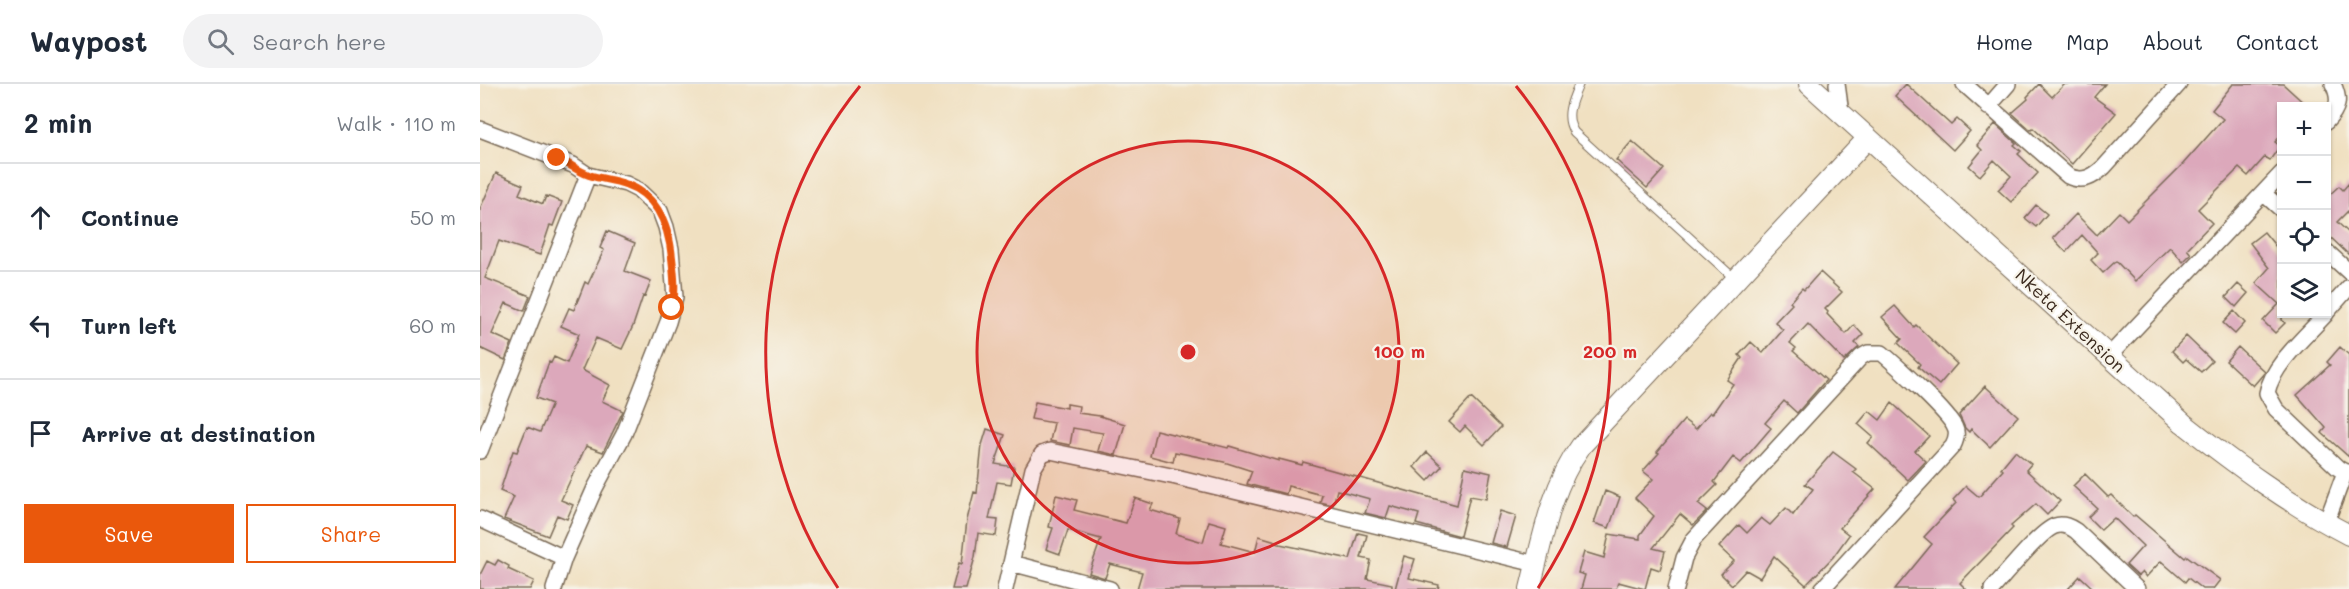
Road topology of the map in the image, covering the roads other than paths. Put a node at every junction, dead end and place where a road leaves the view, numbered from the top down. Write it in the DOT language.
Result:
graph roads {
  1 [pos="1579,84"];
  2 [pos="1837,84"];
  3 [pos="1964,84"];
  4 [pos="2008,84"];
  5 [pos="2179,84"];
  6 [pos="2333,84"];
  7 [pos="1811,85"];
  8 [pos="1989,107"];
  9 [pos="1840,113"];
  10 [pos="2331,117"];
  11 [pos="480,129"];
  12 [pos="1868,138"];
  13 [pos="588,175"];
  14 [pos="2277,178"];
  15 [pos="2263,193"];
  16 [pos="2277,206"];
  17 [pos="2331,256"];
  18 [pos="2349,272"];
  19 [pos="1736,280"];
  20 [pos="2349,287"];
  21 [pos="2331,307"];
  22 [pos="2322,318"];
  23 [pos="2108,357"];
  24 [pos="480,451"];
  25 [pos="2347,472"];
  26 [pos="480,519"];
  27 [pos="2326,523"];
  28 [pos="2349,535"];
  29 [pos="564,558"];
  30 [pos="1011,563"];
  31 [pos="1536,564"];
  32 [pos="554,589"];
  33 [pos="1005,589"];
  34 [pos="1110,589"];
  35 [pos="1530,589"];
  36 [pos="1676,589"];
  37 [pos="1822,589"];
  38 [pos="1992,589"];
  39 [pos="2137,589"];
  1 -- 19 [label="lane"];
  2 -- 9 [label="street"];
  3 -- 8 [label="street"];
  4 -- 8 [label="street"];
  5 -- 8 [label="street"];
  6 -- 10 [label="street"];
  7 -- 9 [label="street, Nketa Extension"];
  9 -- 12 [label="street, Nketa Extension"];
  11 -- 13 [label="street"];
  12 -- 19 [label="street"];
  12 -- 23 [label="street, Nketa Extension"];
  13 -- 24 [label="street"];
  13 -- 29 [label="street"];
  14 -- 15 [label="street"];
  15 -- 16 [label="street"];
  15 -- 23 [label="street"];
  17 -- 18 [label="street"];
  19 -- 31 [label="street"];
  20 -- 21 [label="street"];
  22 -- 25 [label="street"];
  23 -- 27 [label="street, Nketa Extension"];
  25 -- 27 [label="street"];
  26 -- 29 [label="street"];
  27 -- 28 [label="street, Nketa Extension"];
  29 -- 32 [label="street"];
  30 -- 31 [label="street"];
  30 -- 33 [label="street"];
  30 -- 34 [label="street"];
  31 -- 35 [label="street"];
  36 -- 37 [label="street"];
  38 -- 39 [label="street"];
}
